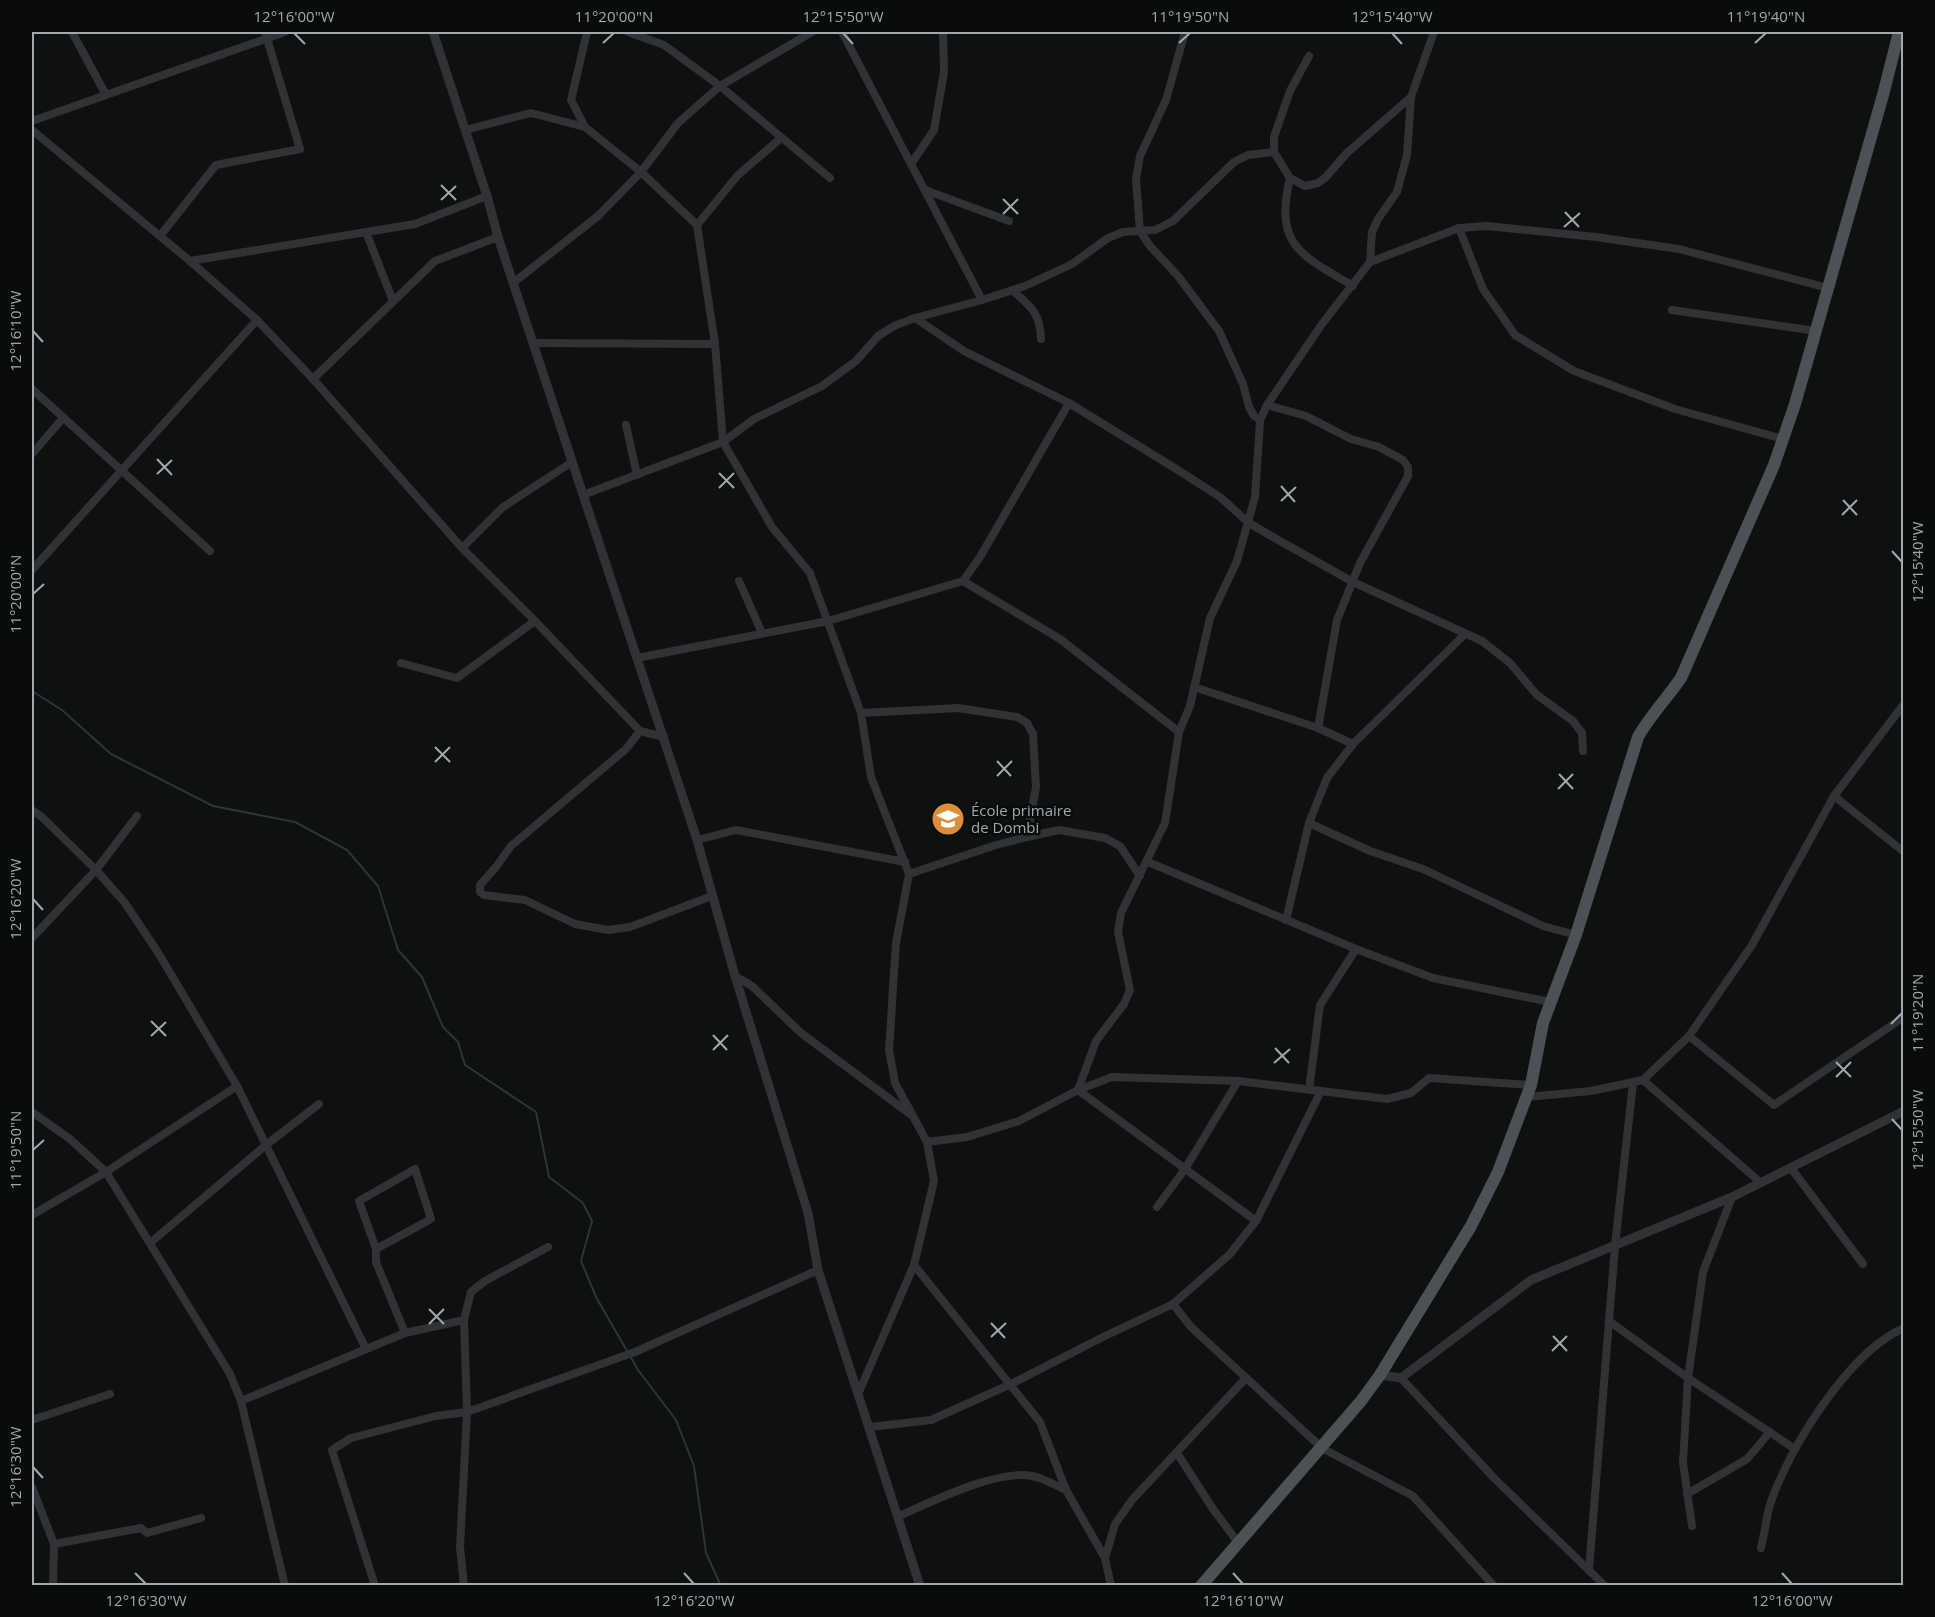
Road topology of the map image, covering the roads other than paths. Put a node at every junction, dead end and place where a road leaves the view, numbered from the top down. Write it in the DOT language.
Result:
graph roads {
  1 [pos="72,32"];
  2 [pos="285,32"];
  3 [pos="433,32"];
  4 [pos="587,32"];
  5 [pos="628,32"];
  6 [pos="812,32"];
  7 [pos="842,32"];
  8 [pos="943,32"];
  9 [pos="1185,32"];
  10 [pos="1434,32"];
  11 [pos="1899,32"];
  12 [pos="266,35"];
  13 [pos="1310,56"];
  14 [pos="720,86"];
  15 [pos="106,95"];
  16 [pos="1410,97"];
  17 [pos="32,122"];
  18 [pos="585,127"];
  19 [pos="32,130"];
  20 [pos="465,130"];
  21 [pos="781,138"];
  22 [pos="1274,152"];
  23 [pos="911,164"];
  24 [pos="641,172"];
  25 [pos="830,178"];
  26 [pos="1290,178"];
  27 [pos="925,190"];
  28 [pos="487,196"];
  29 [pos="1009,221"];
  30 [pos="697,225"];
  31 [pos="1459,228"];
  32 [pos="1140,231"];
  33 [pos="366,232"];
  34 [pos="159,236"];
  35 [pos="498,237"];
  36 [pos="190,261"];
  37 [pos="1370,262"];
  38 [pos="513,283"];
  39 [pos="1353,286"];
  40 [pos="1828,288"];
  41 [pos="1012,291"];
  42 [pos="982,300"];
  43 [pos="393,301"];
  44 [pos="1672,310"];
  45 [pos="915,318"];
  46 [pos="257,320"];
  47 [pos="1816,331"];
  48 [pos="1041,339"];
  49 [pos="533,343"];
  50 [pos="715,344"];
  51 [pos="313,379"];
  52 [pos="32,389"];
  53 [pos="1069,404"];
  54 [pos="1267,405"];
  55 [pos="63,418"];
  56 [pos="1260,420"];
  57 [pos="626,425"];
  58 [pos="1783,440"];
  59 [pos="723,442"];
  60 [pos="32,454"];
  61 [pos="572,462"];
  62 [pos="121,471"];
  63 [pos="637,475"];
  64 [pos="583,495"];
  65 [pos="1249,523"];
  66 [pos="462,548"];
  67 [pos="210,551"];
  68 [pos="32,570"];
  69 [pos="739,581"];
  70 [pos="963,581"];
  71 [pos="1353,582"];
  72 [pos="535,621"];
  73 [pos="828,621"];
  74 [pos="762,633"];
  75 [pos="1465,634"];
  76 [pos="637,658"];
  77 [pos="401,663"];
  78 [pos="1194,687"];
  79 [pos="1904,704"];
  80 [pos="861,713"];
  81 [pos="1318,728"];
  82 [pos="640,730"];
  83 [pos="1179,732"];
  84 [pos="664,737"];
  85 [pos="1353,744"];
  86 [pos="1583,751"];
  87 [pos="1834,796"];
  88 [pos="32,810"];
  89 [pos="137,816"];
  90 [pos="1309,823"];
  91 [pos="1027,837"];
  92 [pos="697,840"];
  93 [pos="1904,852"];
  94 [pos="904,862"];
  95 [pos="1148,862"];
  96 [pos="96,870"];
  97 [pos="909,874"];
  98 [pos="1140,876"];
  99 [pos="712,896"];
  100 [pos="1286,920"];
  101 [pos="34,933"];
  102 [pos="1576,935"];
  103 [pos="1356,949"];
  104 [pos="735,976"];
  105 [pos="1550,1002"];
  106 [pos="1904,1017"];
  107 [pos="1689,1036"];
  108 [pos="1643,1080"];
  109 [pos="1238,1081"];
  110 [pos="1633,1083"];
  111 [pos="237,1086"];
  112 [pos="1078,1089"];
  113 [pos="1309,1089"];
  114 [pos="1321,1091"];
  115 [pos="1529,1091"];
  116 [pos="319,1104"];
  117 [pos="1904,1111"];
  118 [pos="32,1112"];
  119 [pos="913,1116"];
  120 [pos="927,1142"];
  121 [pos="266,1145"];
  122 [pos="1791,1168"];
  123 [pos="1185,1169"];
  124 [pos="106,1172"];
  125 [pos="1761,1183"];
  126 [pos="1732,1197"];
  127 [pos="1157,1207"];
  128 [pos="32,1215"];
  129 [pos="1256,1221"];
  130 [pos="150,1243"];
  131 [pos="1615,1246"];
  132 [pos="548,1247"];
  133 [pos="375,1249"];
  134 [pos="1863,1264"];
  135 [pos="914,1265"];
  136 [pos="818,1270"];
  137 [pos="1173,1304"];
  138 [pos="464,1320"];
  139 [pos="1609,1320"];
  140 [pos="1904,1328"];
  141 [pos="405,1333"];
  142 [pos="366,1349"];
  143 [pos="1380,1375"];
  144 [pos="1246,1378"];
  145 [pos="1401,1378"];
  146 [pos="1688,1378"];
  147 [pos="1011,1384"];
  148 [pos="859,1392"];
  149 [pos="110,1394"];
  150 [pos="241,1401"];
  151 [pos="467,1412"];
  152 [pos="32,1420"];
  153 [pos="870,1427"];
  154 [pos="1770,1432"];
  155 [pos="1322,1448"];
  156 [pos="1795,1449"];
  157 [pos="1177,1453"];
  158 [pos="32,1487"];
  159 [pos="1066,1490"];
  160 [pos="1688,1494"];
  161 [pos="899,1516"];
  162 [pos="201,1518"];
  163 [pos="1692,1526"];
  164 [pos="54,1544"];
  165 [pos="1239,1544"];
  166 [pos="1761,1548"];
  167 [pos="1105,1558"];
  168 [pos="1589,1570"];
  169 [pos="53,1586"];
  170 [pos="285,1586"];
  171 [pos="375,1586"];
  172 [pos="464,1586"];
  173 [pos="920,1586"];
  174 [pos="1111,1586"];
  175 [pos="1202,1586"];
  176 [pos="1494,1586"];
  177 [pos="1605,1586"];
  1 -- 15 [label="street"];
  2 -- 12 [label="street"];
  3 -- 20 [label="street"];
  4 -- 18 [label="street"];
  5 -- 14 [label="street"];
  6 -- 14 [label="street"];
  7 -- 23 [label="street"];
  8 -- 23 [label="street"];
  9 -- 32 [label="street"];
  10 -- 16 [label="street"];
  11 -- 40 [label="main road"];
  12 -- 15 [label="street"];
  12 -- 34 [label="street"];
  13 -- 22 [label="street"];
  14 -- 21 [label="street"];
  14 -- 24 [label="street"];
  15 -- 17 [label="street"];
  16 -- 26 [label="street"];
  16 -- 37 [label="street"];
  18 -- 20 [label="street"];
  18 -- 24 [label="street"];
  19 -- 34 [label="street"];
  20 -- 28 [label="street"];
  21 -- 25 [label="street"];
  21 -- 30 [label="street"];
  22 -- 26 [label="street"];
  22 -- 32 [label="street"];
  23 -- 27 [label="street"];
  24 -- 30 [label="street"];
  24 -- 38 [label="street"];
  26 -- 39 [label="street"];
  27 -- 29 [label="street"];
  27 -- 42 [label="street"];
  28 -- 33 [label="street"];
  28 -- 35 [label="street"];
  30 -- 50 [label="street"];
  31 -- 37 [label="street"];
  31 -- 40 [label="street"];
  31 -- 58 [label="street"];
  32 -- 41 [label="street"];
  32 -- 56 [label="street"];
  33 -- 36 [label="street"];
  33 -- 43 [label="street"];
  34 -- 36 [label="street"];
  35 -- 38 [label="street"];
  35 -- 43 [label="street"];
  36 -- 46 [label="street"];
  37 -- 39 [label="street"];
  38 -- 49 [label="street"];
  39 -- 54 [label="street"];
  40 -- 47 [label="main road"];
  41 -- 42 [label="street"];
  41 -- 48 [label="street"];
  42 -- 45 [label="street"];
  43 -- 51 [label="street"];
  44 -- 47 [label="street"];
  45 -- 53 [label="street"];
  45 -- 59 [label="street"];
  46 -- 51 [label="street"];
  46 -- 62 [label="street"];
  47 -- 58 [label="main road"];
  49 -- 50 [label="street"];
  49 -- 61 [label="street"];
  50 -- 59 [label="street"];
  51 -- 66 [label="street"];
  52 -- 55 [label="street"];
  53 -- 65 [label="street"];
  53 -- 70 [label="street"];
  54 -- 56 [label="street"];
  54 -- 71 [label="street"];
  55 -- 60 [label="street"];
  55 -- 62 [label="street"];
  56 -- 65 [label="street"];
  57 -- 63 [label="street"];
  58 -- 102 [label="main road"];
  59 -- 63 [label="street"];
  59 -- 73 [label="street"];
  61 -- 64 [label="street"];
  61 -- 66 [label="street"];
  62 -- 67 [label="street"];
  62 -- 68 [label="street"];
  63 -- 64 [label="street"];
  64 -- 76 [label="street"];
  65 -- 71 [label="street"];
  65 -- 78 [label="street"];
  66 -- 72 [label="street"];
  69 -- 74 [label="street"];
  70 -- 73 [label="street"];
  70 -- 83 [label="street"];
  71 -- 75 [label="street"];
  71 -- 81 [label="street"];
  72 -- 77 [label="street"];
  72 -- 82 [label="street"];
  73 -- 74 [label="street"];
  73 -- 80 [label="street"];
  74 -- 76 [label="street"];
  75 -- 85 [label="street"];
  75 -- 86 [label="street"];
  76 -- 84 [label="street"];
  78 -- 81 [label="street"];
  78 -- 83 [label="street"];
  79 -- 87 [label="street"];
  80 -- 91 [label="street"];
  80 -- 94 [label="street"];
  81 -- 85 [label="street"];
  82 -- 84 [label="street"];
  82 -- 99 [label="street"];
  83 -- 95 [label="street"];
  84 -- 92 [label="street"];
  85 -- 90 [label="street"];
  87 -- 93 [label="street"];
  87 -- 107 [label="street"];
  88 -- 96 [label="street"];
  89 -- 96 [label="street"];
  90 -- 100 [label="street"];
  90 -- 102 [label="street"];
  91 -- 97 [label="street"];
  91 -- 98 [label="street"];
  92 -- 94 [label="street"];
  92 -- 99 [label="street"];
  94 -- 97 [label="street"];
  95 -- 98 [label="street"];
  95 -- 100 [label="street"];
  96 -- 101 [label="street"];
  96 -- 111 [label="street"];
  97 -- 119 [label="street"];
  98 -- 112 [label="street"];
  99 -- 104 [label="street"];
  100 -- 103 [label="street"];
  102 -- 105 [label="main road"];
  103 -- 105 [label="street"];
  103 -- 113 [label="street"];
  104 -- 119 [label="street"];
  104 -- 136 [label="street"];
  105 -- 115 [label="main road"];
  106 -- 107 [label="street"];
  107 -- 108 [label="street"];
  108 -- 110 [label="street"];
  108 -- 125 [label="street"];
  109 -- 112 [label="street"];
  109 -- 113 [label="street"];
  109 -- 123 [label="street"];
  110 -- 115 [label="street"];
  110 -- 131 [label="street"];
  111 -- 121 [label="street"];
  111 -- 124 [label="street"];
  112 -- 120 [label="street"];
  112 -- 123 [label="street"];
  113 -- 114 [label="street"];
  114 -- 115 [label="street"];
  114 -- 129 [label="street"];
  115 -- 143 [label="main road"];
  116 -- 121 [label="street"];
  117 -- 122 [label="street"];
  118 -- 124 [label="street"];
  119 -- 120 [label="street"];
  120 -- 135 [label="street"];
  121 -- 130 [label="street"];
  121 -- 142 [label="street"];
  122 -- 125 [label="street"];
  122 -- 134 [label="street"];
  123 -- 127 [label="street"];
  123 -- 129 [label="street"];
  124 -- 128 [label="street"];
  124 -- 130 [label="street"];
  125 -- 126 [label="street"];
  126 -- 131 [label="street"];
  126 -- 146 [label="street"];
  129 -- 137 [label="street"];
  130 -- 150 [label="street"];
  131 -- 139 [label="street"];
  131 -- 145 [label="street"];
  132 -- 138 [label="street"];
  133 -- 133 [label="street"];
  133 -- 141 [label="street"];
  135 -- 147 [label="street"];
  135 -- 148 [label="street"];
  136 -- 148 [label="street"];
  136 -- 151 [label="street"];
  137 -- 144 [label="street"];
  137 -- 147 [label="street"];
  138 -- 141 [label="street"];
  138 -- 151 [label="street"];
  139 -- 146 [label="street"];
  139 -- 168 [label="street"];
  140 -- 156 [label="street"];
  141 -- 142 [label="street"];
  142 -- 150 [label="street"];
  143 -- 145 [label="street"];
  143 -- 155 [label="main road"];
  144 -- 155 [label="street"];
  144 -- 157 [label="street"];
  145 -- 168 [label="street"];
  146 -- 154 [label="street"];
  146 -- 160 [label="street"];
  147 -- 153 [label="street"];
  147 -- 159 [label="street"];
  148 -- 153 [label="street"];
  149 -- 152 [label="street"];
  150 -- 170 [label="street"];
  151 -- 171 [label="street"];
  151 -- 172 [label="street"];
  153 -- 161 [label="street"];
  154 -- 156 [label="street"];
  154 -- 160 [label="street"];
  155 -- 165 [label="main road"];
  155 -- 176 [label="street"];
  156 -- 166 [label="street"];
  157 -- 165 [label="street"];
  157 -- 167 [label="street"];
  158 -- 164 [label="street"];
  159 -- 161 [label="street"];
  159 -- 167 [label="street"];
  160 -- 163 [label="street"];
  161 -- 173 [label="street"];
  162 -- 164 [label="street"];
  164 -- 169 [label="street"];
  165 -- 175 [label="main road"];
  167 -- 174 [label="street"];
  168 -- 177 [label="street"];
}
